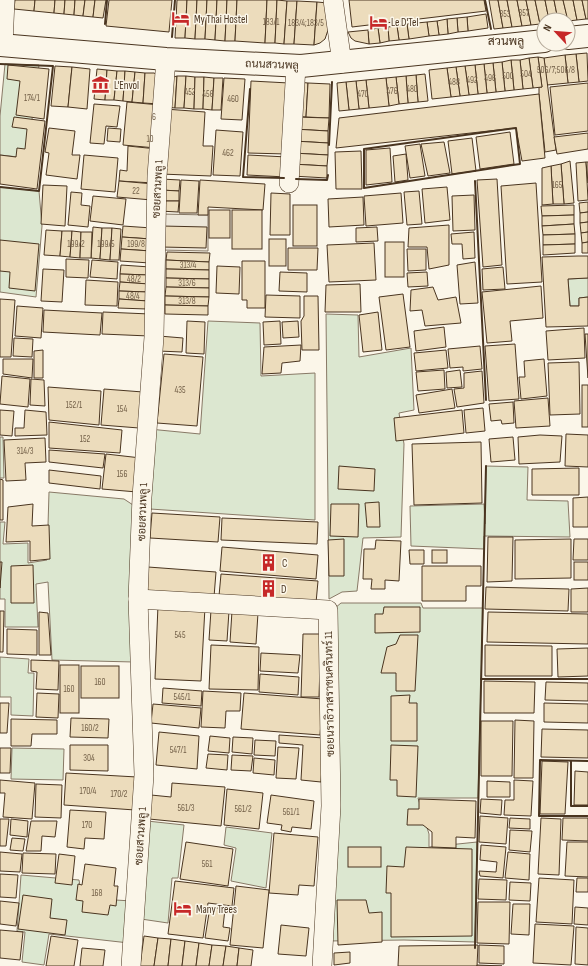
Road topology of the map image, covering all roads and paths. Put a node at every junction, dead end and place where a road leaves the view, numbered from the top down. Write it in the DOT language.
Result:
graph roads {
  1 [pos="5,0"];
  2 [pos="333,0"];
  3 [pos="588,36"];
  4 [pos="576,37"];
  5 [pos="536,42"];
  6 [pos="1,45"];
  7 [pos="166,59"];
  8 [pos="342,63"];
  9 [pos="296,66"];
  10 [pos="289,183"];
  11 [pos="138,600"];
  12 [pos="131,966"];
  13 [pos="322,966"];
  1 -- 6 [label="street"];
  2 -- 8 [label="street"];
  3 -- 4 [label="main road"];
  5 -- 8 [label="main road, ถนนสวนพลู"];
  6 -- 7 [label="main road, ถนนสวนพลู"];
  7 -- 9 [label="main road, ถนนสวนพลู"];
  7 -- 11 [label="street, ซอยสวนพลู 1"];
  8 -- 9 [label="main road, ถนนสวนพลู"];
  9 -- 10 [label="street"];
  11 -- 12 [label="street, ซอยสวนพลู 1"];
  11 -- 13 [label="street, ซอยนราธิวาสราชนครินทร์ 11"];
}
